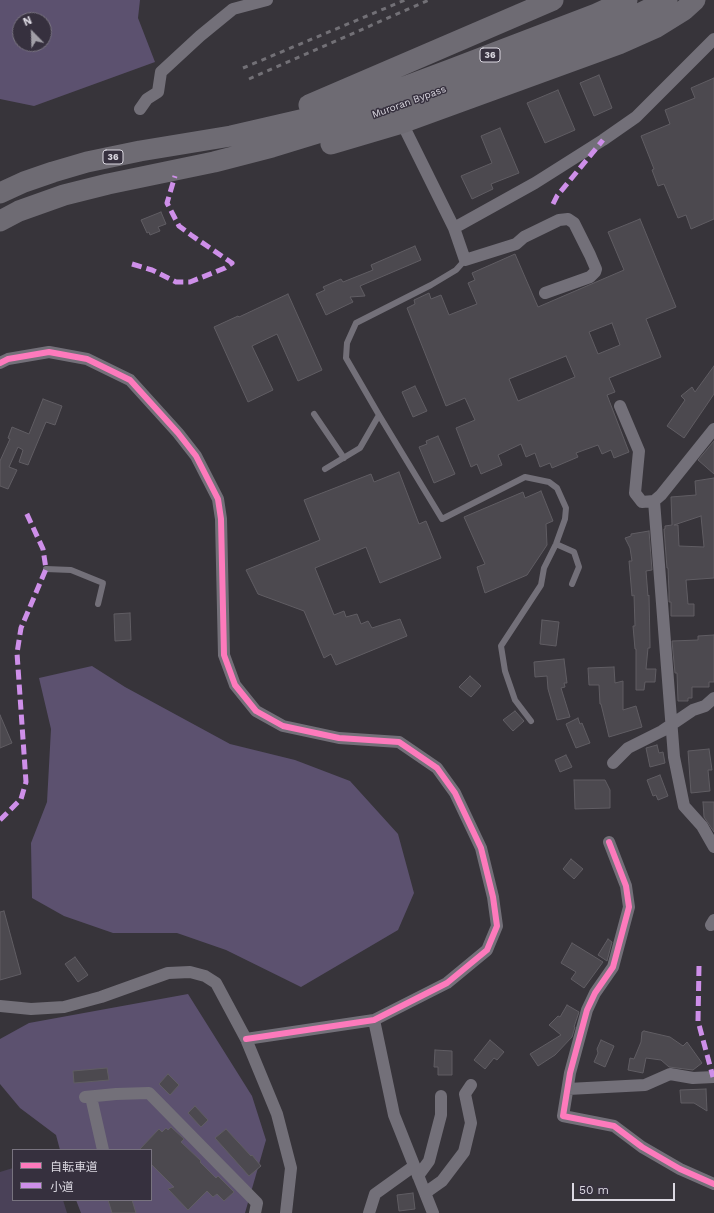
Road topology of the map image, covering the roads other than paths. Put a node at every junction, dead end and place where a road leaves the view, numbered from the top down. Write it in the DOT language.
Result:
graph roads {
  1 [pos="267,0"];
  2 [pos="553,0"];
  3 [pos="627,0"];
  4 [pos="667,0"];
  5 [pos="695,0"];
  6 [pos="714,39"];
  7 [pos="140,109"];
  8 [pos="355,113"];
  9 [pos="402,123"];
  10 [pos="231,136"];
  11 [pos="142,178"];
  12 [pos="0,193"];
  13 [pos="0,220"];
  14 [pos="454,228"];
  15 [pos="464,260"];
  16 [pos="546,293"];
  17 [pos="0,363"];
  18 [pos="620,406"];
  19 [pos="314,414"];
  20 [pos="379,415"];
  21 [pos="714,429"];
  22 [pos="344,458"];
  23 [pos="325,469"];
  24 [pos="654,501"];
  25 [pos="556,544"];
  26 [pos="46,569"];
  27 [pos="572,584"];
  28 [pos="98,604"];
  29 [pos="714,698"];
  30 [pos="531,721"];
  31 [pos="672,725"];
  32 [pos="613,763"];
  33 [pos="609,842"];
  34 [pos="714,847"];
  35 [pos="0,1006"];
  36 [pos="374,1020"];
  37 [pos="246,1039"];
  38 [pos="714,1076"];
  39 [pos="471,1085"];
  40 [pos="568,1089"];
  41 [pos="441,1096"];
  42 [pos="103,1149"];
  43 [pos="416,1171"];
  44 [pos="714,1184"];
  45 [pos="425,1193"];
  46 [pos="255,1213"];
  47 [pos="286,1213"];
  48 [pos="369,1213"];
  49 [pos="433,1213"];
  1 -- 7 [label="street"];
  2 -- 10 [label="highway"];
  3 -- 8 [label="highway, Muroran Bypass / 36"];
  4 -- 8 [label="highway, Muroran Bypass / 36"];
  5 -- 9 [label="highway"];
  6 -- 14 [label="street"];
  8 -- 10 [label="highway, Muroran Bypass / 36"];
  8 -- 11 [label="highway, Muroran Bypass / 36"];
  9 -- 11 [label="highway"];
  9 -- 14 [label="street"];
  10 -- 12 [label="highway, 36"];
  11 -- 13 [label="highway, 36"];
  14 -- 15 [label="street"];
  15 -- 16 [label="street"];
  15 -- 20 [label="lane"];
  17 -- 36 [label="street"];
  18 -- 24 [label="street"];
  19 -- 22 [label="lane"];
  20 -- 22 [label="lane"];
  20 -- 25 [label="lane"];
  21 -- 24 [label="street"];
  22 -- 23 [label="lane"];
  24 -- 31 [label="street"];
  25 -- 27 [label="lane"];
  25 -- 30 [label="lane"];
  26 -- 28 [label="lane"];
  29 -- 31 [label="street"];
  31 -- 32 [label="street"];
  31 -- 34 [label="street"];
  33 -- 40 [label="street"];
  35 -- 37 [label="street"];
  36 -- 37 [label="street"];
  36 -- 43 [label="street"];
  37 -- 47 [label="street"];
  38 -- 40 [label="street"];
  39 -- 45 [label="street"];
  40 -- 44 [label="street"];
  41 -- 43 [label="street"];
  42 -- 46 [label="street"];
  43 -- 45 [label="street"];
  43 -- 48 [label="street"];
  45 -- 49 [label="street"];
}
